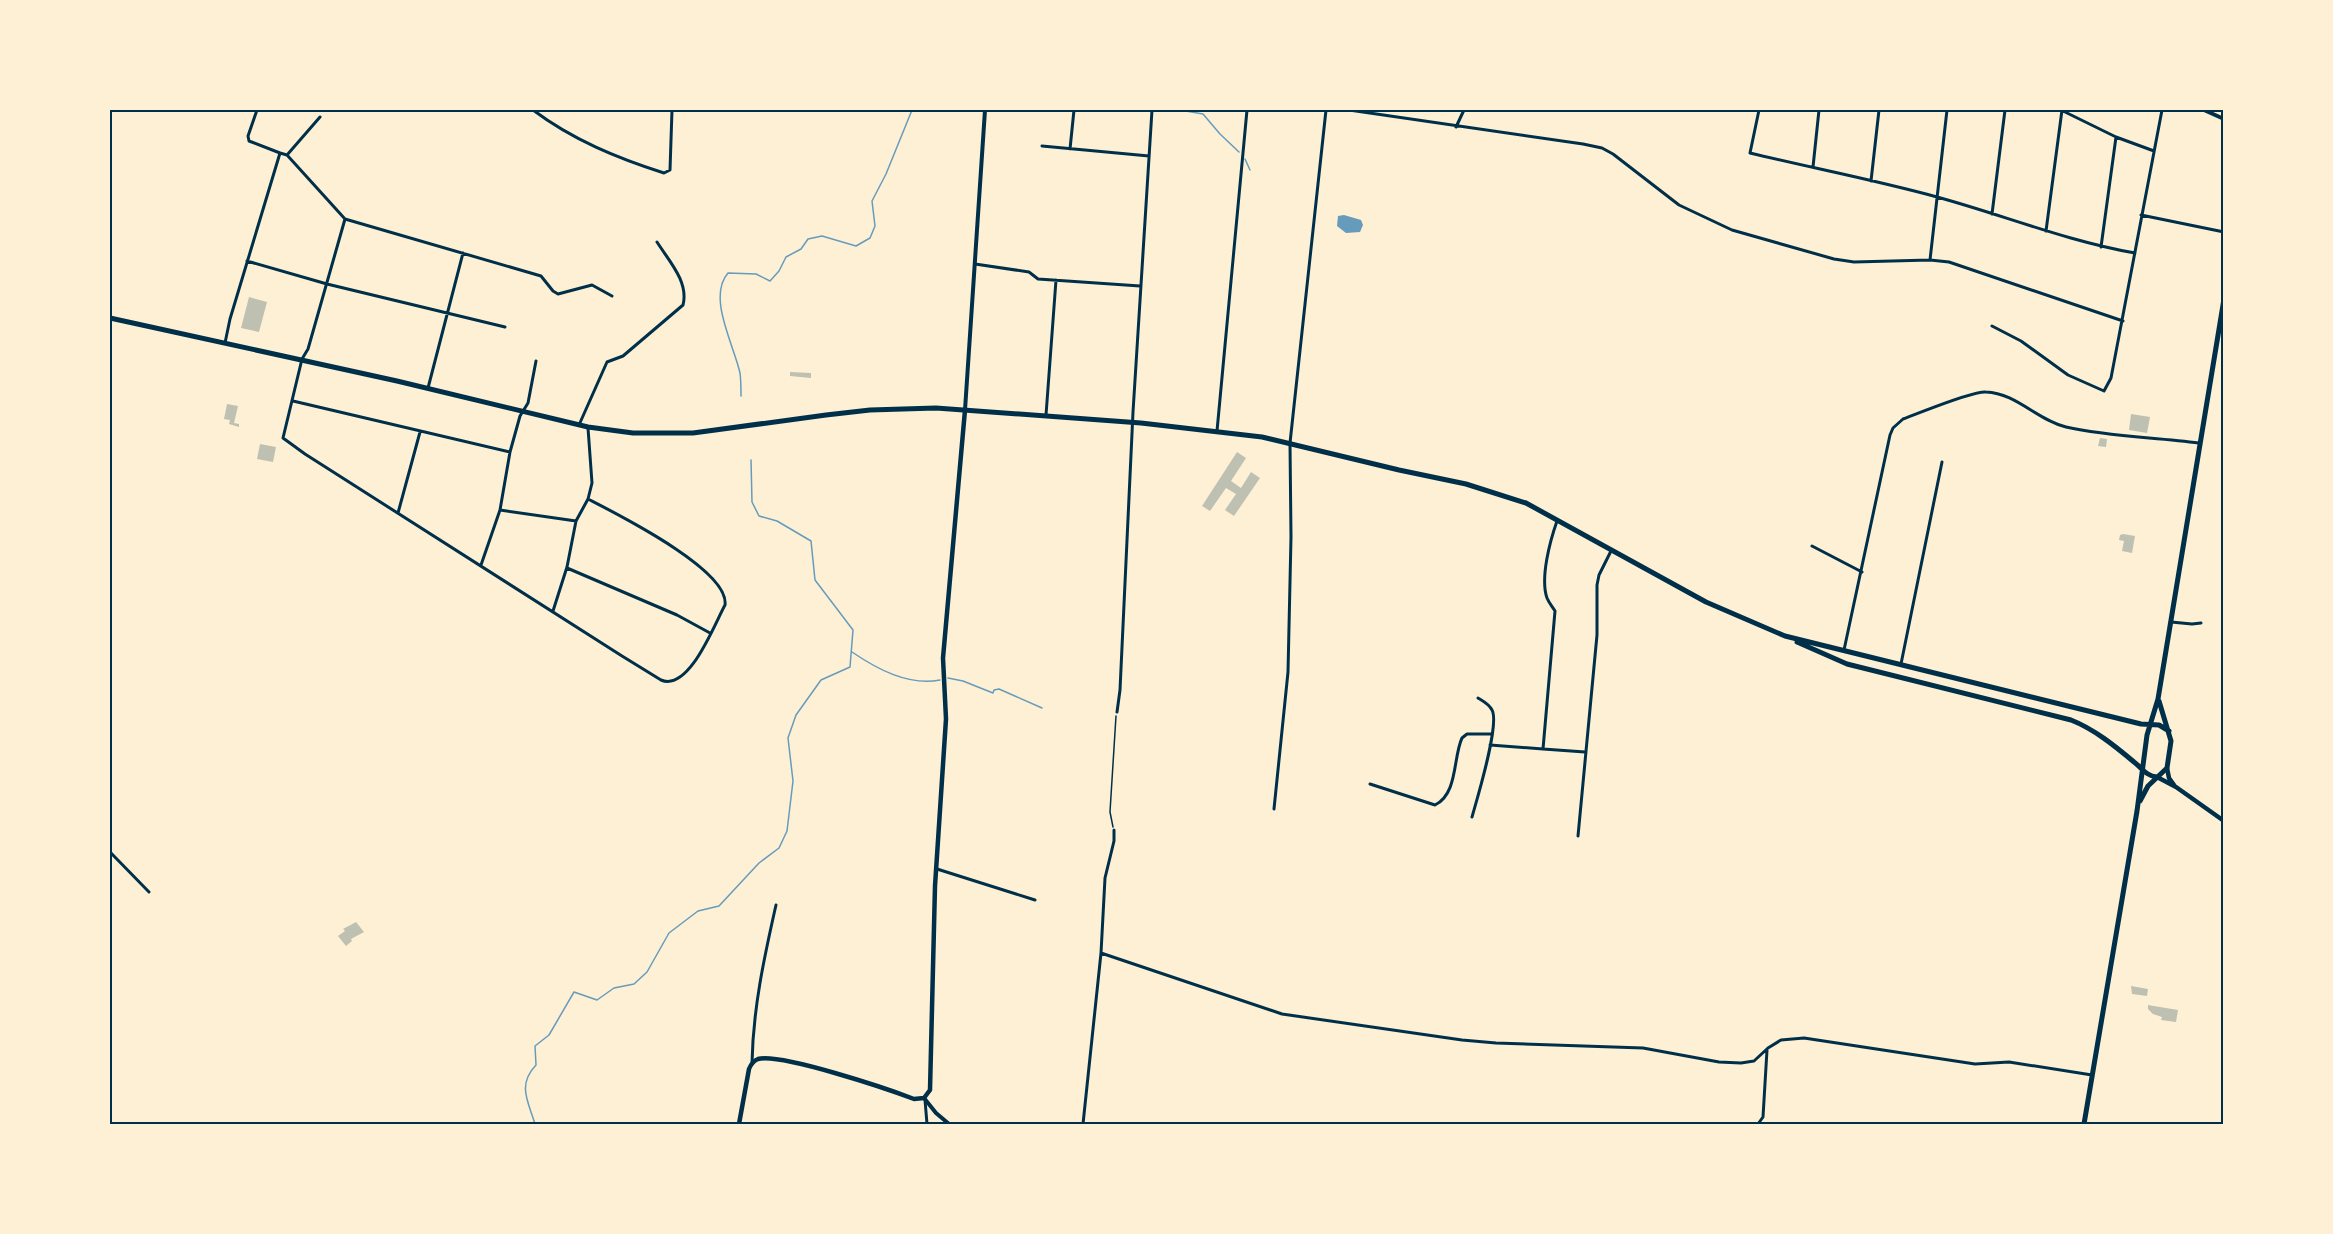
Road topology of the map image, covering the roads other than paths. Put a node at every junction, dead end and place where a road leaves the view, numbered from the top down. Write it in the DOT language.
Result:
graph roads {
  1 [pos="257,110"];
  2 [pos="532,110"];
  3 [pos="672,110"];
  4 [pos="985,110"];
  5 [pos="1074,110"];
  6 [pos="1152,110"];
  7 [pos="1247,110"];
  8 [pos="1326,110"];
  9 [pos="1349,110"];
  10 [pos="1403,110"];
  11 [pos="1464,110"];
  12 [pos="1759,110"];
  13 [pos="1819,110"];
  14 [pos="1879,110"];
  15 [pos="1947,110"];
  16 [pos="2005,110"];
  17 [pos="2061,110"];
  18 [pos="2162,110"];
  19 [pos="2204,110"];
  20 [pos="320,117"];
  21 [pos="1403,117"];
  22 [pos="2223,120"];
  23 [pos="1456,127"];
  24 [pos="2116,136"];
  25 [pos="1042,146"];
  26 [pos="1070,149"];
  27 [pos="2154,151"];
  28 [pos="280,153"];
  29 [pos="287,155"];
  30 [pos="1149,156"];
  31 [pos="1813,168"];
  32 [pos="1871,181"];
  33 [pos="1938,197"];
  34 [pos="1992,214"];
  35 [pos="2141,215"];
  36 [pos="345,219"];
  37 [pos="2046,231"];
  38 [pos="2223,232"];
  39 [pos="657,242"];
  40 [pos="2101,247"];
  41 [pos="463,253"];
  42 [pos="2135,253"];
  43 [pos="1930,260"];
  44 [pos="247,261"];
  45 [pos="975,264"];
  46 [pos="1056,280"];
  47 [pos="327,284"];
  48 [pos="1140,286"];
  49 [pos="612,296"];
  50 [pos="2223,299"];
  51 [pos="449,313"];
  52 [pos="110,318"];
  53 [pos="2122,321"];
  54 [pos="2221,324"];
  55 [pos="1992,326"];
  56 [pos="505,327"];
  57 [pos="225,343"];
  58 [pos="302,360"];
  59 [pos="536,362"];
  60 [pos="428,388"];
  61 [pos="293,401"];
  62 [pos="966,410"];
  63 [pos="523,411"];
  64 [pos="1046,417"];
  65 [pos="1132,423"];
  66 [pos="579,425"];
  67 [pos="588,427"];
  68 [pos="1217,431"];
  69 [pos="420,432"];
  70 [pos="1290,443"];
  71 [pos="2201,443"];
  72 [pos="510,452"];
  73 [pos="1942,462"];
  74 [pos="588,499"];
  75 [pos="500,510"];
  76 [pos="398,513"];
  77 [pos="1558,519"];
  78 [pos="576,521"];
  79 [pos="1812,546"];
  80 [pos="1612,549"];
  81 [pos="482,565"];
  82 [pos="567,567"];
  83 [pos="1862,572"];
  84 [pos="553,611"];
  85 [pos="2171,622"];
  86 [pos="2201,623"];
  87 [pos="710,633"];
  88 [pos="1785,636"];
  89 [pos="1841,651"];
  90 [pos="1836,659"];
  91 [pos="1900,665"];
  92 [pos="1931,673"];
  93 [pos="1929,685"];
  94 [pos="1478,698"];
  95 [pos="2158,699"];
  96 [pos="1117,712"];
  97 [pos="2149,725"];
  98 [pos="2159,725"];
  99 [pos="2169,730"];
  100 [pos="1492,734"];
  101 [pos="2147,735"];
  102 [pos="1490,745"];
  103 [pos="1543,749"];
  104 [pos="1585,752"];
  105 [pos="2142,768"];
  106 [pos="2167,768"];
  107 [pos="2157,777"];
  108 [pos="1370,784"];
  109 [pos="2176,787"];
  110 [pos="1274,808"];
  111 [pos="2137,811"];
  112 [pos="1472,817"];
  113 [pos="2223,821"];
  114 [pos="1114,830"];
  115 [pos="1578,836"];
  116 [pos="110,852"];
  117 [pos="937,870"];
  118 [pos="149,892"];
  119 [pos="1035,900"];
  120 [pos="776,905"];
  121 [pos="1101,953"];
  122 [pos="1767,1048"];
  123 [pos="752,1063"];
  124 [pos="2092,1075"];
  125 [pos="924,1098"];
  126 [pos="739,1125"];
  127 [pos="927,1125"];
  128 [pos="949,1125"];
  129 [pos="1083,1125"];
  130 [pos="1714,1125"];
  131 [pos="1736,1125"];
  132 [pos="1758,1125"];
  133 [pos="2084,1125"];
  1 -- 28 [label="street"];
  2 -- 3 [label="street"];
  4 -- 45 [label="street"];
  5 -- 26 [label="street"];
  6 -- 30 [label="street"];
  7 -- 68 [label="street"];
  8 -- 70 [label="street"];
  9 -- 21 [label="street"];
  10 -- 21 [label="street"];
  11 -- 23 [label="street"];
  12 -- 31 [label="street"];
  13 -- 31 [label="street"];
  14 -- 32 [label="street"];
  15 -- 33 [label="street"];
  16 -- 34 [label="street"];
  17 -- 24 [label="street"];
  17 -- 37 [label="street"];
  18 -- 27 [label="street"];
  19 -- 22 [label="street"];
  20 -- 29 [label="street"];
  21 -- 23 [label="street"];
  23 -- 43 [label="street"];
  24 -- 27 [label="street"];
  24 -- 40 [label="street"];
  25 -- 26 [label="street"];
  26 -- 30 [label="street"];
  27 -- 35 [label="street"];
  28 -- 29 [label="street"];
  28 -- 44 [label="street"];
  29 -- 36 [label="street"];
  30 -- 48 [label="street"];
  31 -- 32 [label="street"];
  32 -- 33 [label="street"];
  33 -- 34 [label="street"];
  33 -- 43 [label="street"];
  34 -- 37 [label="street"];
  35 -- 38 [label="street"];
  35 -- 42 [label="street"];
  36 -- 41 [label="street"];
  36 -- 47 [label="street"];
  37 -- 40 [label="street"];
  39 -- 66 [label="street"];
  40 -- 42 [label="street"];
  41 -- 49 [label="street"];
  41 -- 51 [label="street"];
  42 -- 53 [label="street"];
  43 -- 53 [label="street"];
  44 -- 47 [label="street"];
  44 -- 57 [label="street"];
  45 -- 46 [label="street"];
  45 -- 62 [label="street"];
  46 -- 48 [label="street"];
  46 -- 64 [label="street"];
  47 -- 51 [label="street"];
  47 -- 58 [label="street"];
  48 -- 65 [label="street"];
  50 -- 54 [label="main road"];
  51 -- 56 [label="street"];
  51 -- 60 [label="street"];
  52 -- 57 [label="main road"];
  53 -- 55 [label="street"];
  54 -- 71 [label="main road"];
  57 -- 58 [label="main road"];
  58 -- 60 [label="main road"];
  58 -- 61 [label="street"];
  59 -- 63 [label="street"];
  60 -- 63 [label="main road"];
  61 -- 69 [label="street"];
  61 -- 76 [label="street"];
  62 -- 64 [label="main road"];
  62 -- 67 [label="main road"];
  62 -- 117 [label="main road"];
  63 -- 66 [label="main road"];
  63 -- 72 [label="street"];
  64 -- 65 [label="main road"];
  65 -- 68 [label="main road"];
  65 -- 96 [label="street"];
  66 -- 67 [label="main road"];
  67 -- 74 [label="street"];
  68 -- 70 [label="main road"];
  69 -- 72 [label="street"];
  69 -- 76 [label="street"];
  70 -- 77 [label="main road"];
  70 -- 110 [label="street"];
  71 -- 83 [label="street"];
  71 -- 85 [label="main road"];
  72 -- 75 [label="street"];
  73 -- 91 [label="street"];
  74 -- 78 [label="street"];
  74 -- 87 [label="street"];
  75 -- 78 [label="street"];
  75 -- 81 [label="street"];
  76 -- 81 [label="street"];
  77 -- 80 [label="main road"];
  77 -- 103 [label="street"];
  78 -- 82 [label="street"];
  79 -- 83 [label="street"];
  80 -- 88 [label="main road"];
  80 -- 104 [label="street"];
  81 -- 84 [label="street"];
  82 -- 84 [label="street"];
  82 -- 87 [label="street"];
  83 -- 89 [label="street"];
  84 -- 87 [label="street"];
  85 -- 86 [label="street"];
  85 -- 95 [label="main road"];
  88 -- 89 [label="main road"];
  88 -- 90 [label="main road"];
  89 -- 90 [label="street"];
  89 -- 91 [label="main road"];
  90 -- 93 [label="main road"];
  91 -- 92 [label="main road"];
  92 -- 93 [label="main road"];
  92 -- 97 [label="main road"];
  93 -- 105 [label="main road"];
  94 -- 100 [label="street"];
  95 -- 97 [label="main road"];
  95 -- 99 [label="main road"];
  97 -- 98 [label="main road"];
  97 -- 101 [label="main road"];
  98 -- 99 [label="main road"];
  98 -- 101 [label="main road"];
  99 -- 106 [label="main road"];
  100 -- 102 [label="street"];
  100 -- 108 [label="street"];
  101 -- 105 [label="main road"];
  102 -- 103 [label="street"];
  102 -- 112 [label="street"];
  103 -- 104 [label="street"];
  104 -- 115 [label="street"];
  105 -- 107 [label="main road"];
  105 -- 111 [label="main road"];
  106 -- 107 [label="main road"];
  106 -- 109 [label="main road"];
  107 -- 109 [label="main road"];
  107 -- 111 [label="main road"];
  109 -- 113 [label="main road"];
  111 -- 124 [label="main road"];
  114 -- 121 [label="street"];
  116 -- 118 [label="street"];
  117 -- 119 [label="street"];
  117 -- 125 [label="main road"];
  120 -- 123 [label="street"];
  121 -- 122 [label="street"];
  121 -- 129 [label="street"];
  122 -- 124 [label="street"];
  122 -- 132 [label="street"];
  123 -- 125 [label="main road"];
  123 -- 126 [label="main road"];
  124 -- 133 [label="main road"];
  125 -- 127 [label="street"];
  125 -- 128 [label="street"];
  130 -- 131 [label="street"];
}
